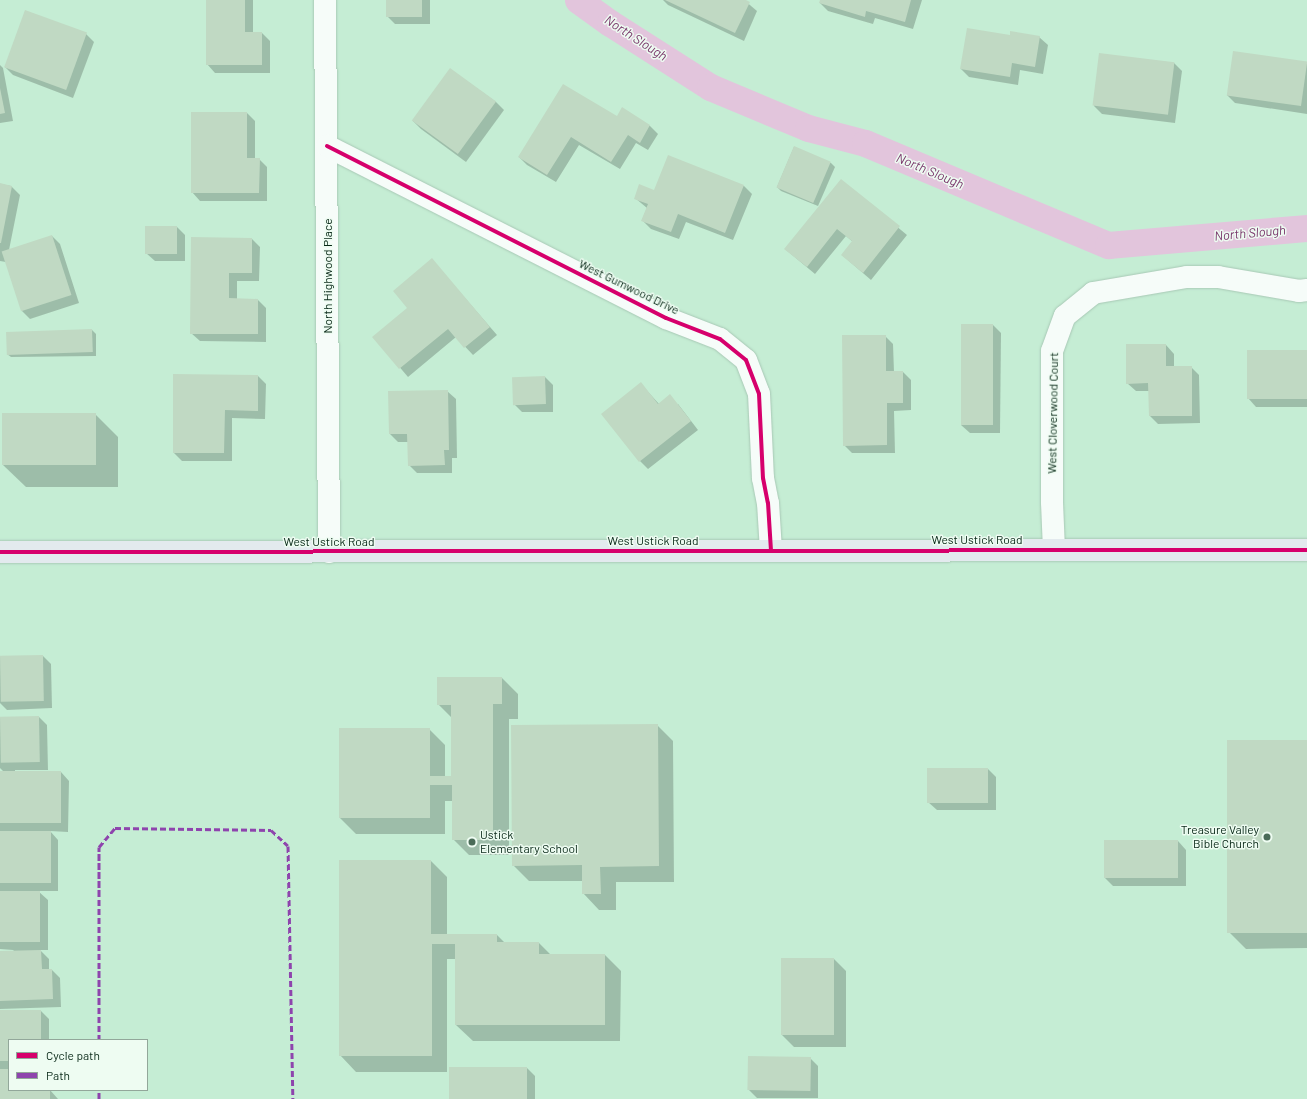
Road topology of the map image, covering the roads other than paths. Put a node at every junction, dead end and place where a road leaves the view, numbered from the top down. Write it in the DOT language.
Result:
graph roads {
  1 [pos="325,0"];
  2 [pos="327,146"];
  3 [pos="1307,290"];
  4 [pos="1054,550"];
  5 [pos="1307,550"];
  6 [pos="771,551"];
  7 [pos="0,552"];
  8 [pos="329,552"];
  1 -- 2 [label="street, North Highwood Place"];
  2 -- 6 [label="street, West Gumwood Drive"];
  2 -- 8 [label="street, North Highwood Place"];
  3 -- 4 [label="street, West Cloverwood Court"];
  4 -- 5 [label="main road, West Ustick Road"];
  4 -- 6 [label="main road, West Ustick Road"];
  6 -- 8 [label="main road, West Ustick Road"];
  7 -- 8 [label="main road, West Ustick Road"];
}
